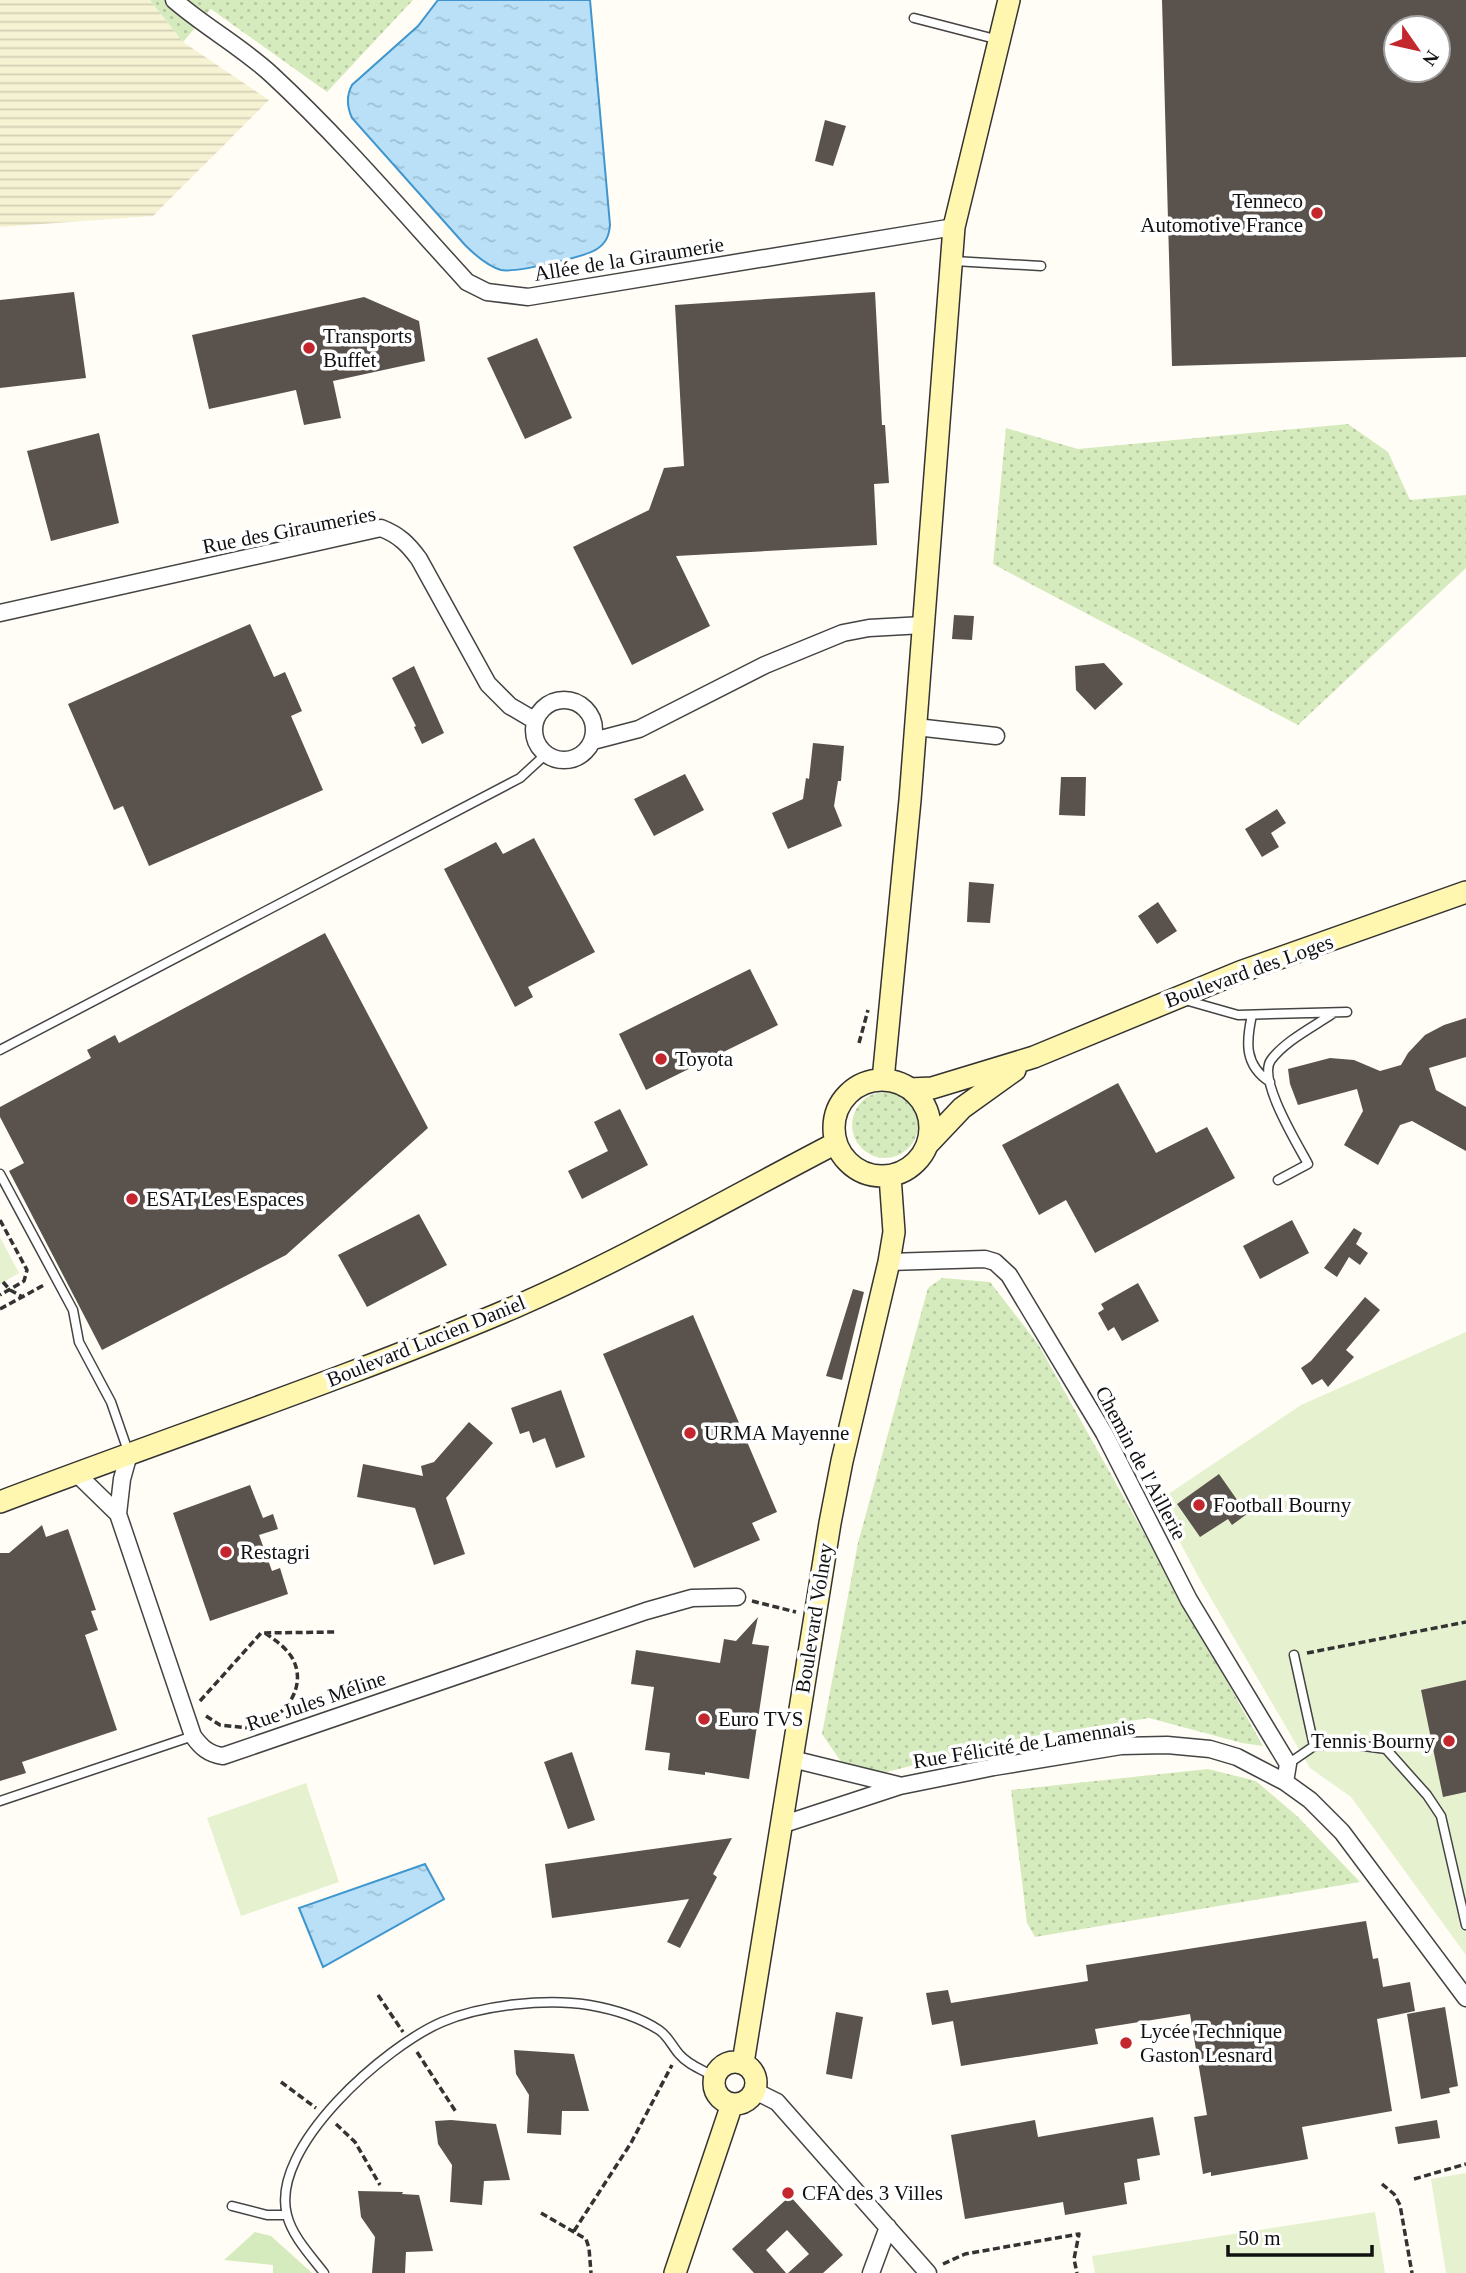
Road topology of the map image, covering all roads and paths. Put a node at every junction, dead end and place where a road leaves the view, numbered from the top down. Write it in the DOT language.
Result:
graph roads {
  1 [pos="174,0"];
  2 [pos="1009,0"];
  3 [pos="914,18"];
  4 [pos="999,40"];
  5 [pos="954,228"];
  6 [pos="951,261"];
  7 [pos="1041,266"];
  8 [pos="0,613"];
  9 [pos="923,625"];
  10 [pos="534,720"];
  11 [pos="916,727"];
  12 [pos="996,736"];
  13 [pos="593,740"];
  14 [pos="545,755"];
  15 [pos="1466,892"];
  16 [pos="1177,997"];
  17 [pos="1347,1012"];
  18 [pos="1332,1014"];
  19 [pos="1252,1015"];
  20 [pos="0,1050"];
  21 [pos="1034,1057"];
  22 [pos="883,1080"];
  23 [pos="1270,1082"];
  24 [pos="910,1089"];
  25 [pos="836,1143"];
  26 [pos="927,1145"];
  27 [pos="0,1174"];
  28 [pos="890,1176"];
  29 [pos="1278,1180"];
  30 [pos="0,1220"];
  31 [pos="889,1262"];
  32 [pos="55,1279"];
  33 [pos="3,1282"];
  34 [pos="10,1290"];
  35 [pos="0,1296"];
  36 [pos="23,1297"];
  37 [pos="0,1309"];
  38 [pos="129,1454"];
  39 [pos="77,1474"];
  40 [pos="0,1502"];
  41 [pos="118,1514"];
  42 [pos="737,1597"];
  43 [pos="814,1616"];
  44 [pos="1466,1622"];
  45 [pos="336,1632"];
  46 [pos="265,1633"];
  47 [pos="1294,1655"];
  48 [pos="190,1712"];
  49 [pos="264,1723"];
  50 [pos="256,1726"];
  51 [pos="193,1736"];
  52 [pos="1314,1746"];
  53 [pos="792,1759"];
  54 [pos="1288,1764"];
  55 [pos="1285,1782"];
  56 [pos="900,1786"];
  57 [pos="0,1801"];
  58 [pos="781,1825"];
  59 [pos="1466,1925"];
  60 [pos="1466,1998"];
  61 [pos="680,2055"];
  62 [pos="743,2063"];
  63 [pos="715,2077"];
  64 [pos="281,2082"];
  65 [pos="755,2091"];
  66 [pos="732,2104"];
  67 [pos="325,2115"];
  68 [pos="1466,2164"];
  69 [pos="1414,2179"];
  70 [pos="1382,2184"];
  71 [pos="380,2185"];
  72 [pos="232,2206"];
  73 [pos="541,2213"];
  74 [pos="287,2216"];
  75 [pos="888,2228"];
  76 [pos="574,2231"];
  77 [pos="933,2271"];
  78 [pos="324,2273"];
  79 [pos="591,2273"];
  80 [pos="675,2273"];
  81 [pos="872,2273"];
  82 [pos="1077,2273"];
  83 [pos="1412,2273"];
  1 -- 5 [label="street, Allée de la Giraumerie"];
  2 -- 4 [label="main road"];
  3 -- 4 [label="lane"];
  4 -- 5 [label="main road"];
  5 -- 6 [label="main road"];
  6 -- 7 [label="lane"];
  6 -- 9 [label="main road"];
  8 -- 10 [label="street, Rue des Giraumeries"];
  9 -- 11 [label="main road"];
  9 -- 13 [label="street"];
  10 -- 13 [label="street"];
  10 -- 14 [label="street"];
  11 -- 12 [label="street"];
  11 -- 22 [label="main road"];
  13 -- 14 [label="street"];
  14 -- 20 [label="lane"];
  15 -- 16 [label="main road, Boulevard des Loges"];
  16 -- 19 [label="lane"];
  16 -- 21 [label="main road, Boulevard des Loges"];
  17 -- 18 [label="lane"];
  18 -- 19 [label="lane"];
  18 -- 23 [label="lane"];
  19 -- 23 [label="lane"];
  21 -- 24 [label="main road, Boulevard des Loges"];
  21 -- 26 [label="main road, Boulevard des Loges"];
  22 -- 24 [label="main road"];
  22 -- 25 [label="main road"];
  23 -- 29 [label="lane"];
  24 -- 26 [label="main road"];
  25 -- 28 [label="main road"];
  25 -- 38 [label="main road, Boulevard Lucien Daniel"];
  26 -- 28 [label="main road"];
  27 -- 32 [label="lane"];
  28 -- 31 [label="main road, Boulevard Volney"];
  30 -- 34 [label="path"];
  31 -- 43 [label="main road, Boulevard Volney"];
  31 -- 54 [label="street, Chemin de l'Aillerie"];
  32 -- 36 [label="path"];
  32 -- 38 [label="lane"];
  33 -- 34 [label="path"];
  34 -- 35 [label="path"];
  34 -- 36 [label="path"];
  36 -- 37 [label="path"];
  38 -- 39 [label="main road, Boulevard Lucien Daniel"];
  38 -- 41 [label="street"];
  39 -- 40 [label="main road, Boulevard Lucien Daniel"];
  39 -- 41 [label="street"];
  41 -- 48 [label="street"];
  42 -- 43 [label="path"];
  42 -- 51 [label="street, Rue Jules Méline"];
  43 -- 53 [label="main road, Boulevard Volney"];
  44 -- 47 [label="path"];
  45 -- 46 [label="path"];
  46 -- 48 [label="path"];
  46 -- 49 [label="path"];
  47 -- 52 [label="lane"];
  48 -- 50 [label="path"];
  48 -- 51 [label="street"];
  51 -- 57 [label="lane"];
  52 -- 54 [label="lane"];
  52 -- 59 [label="lane"];
  53 -- 56 [label="street, Rue Félicité de Lamennais"];
  53 -- 58 [label="main road, Boulevard Volney"];
  54 -- 55 [label="street"];
  55 -- 56 [label="street, Rue Félicité de Lamennais"];
  55 -- 60 [label="street, Rue Félicité de Lamennais"];
  56 -- 58 [label="street, Rue Félicité de Lamennais"];
  58 -- 62 [label="main road, Boulevard Volney"];
  61 -- 63 [label="lane"];
  61 -- 67 [label="lane"];
  61 -- 76 [label="path"];
  62 -- 63 [label="main road"];
  62 -- 65 [label="main road"];
  63 -- 66 [label="main road"];
  64 -- 67 [label="path"];
  65 -- 66 [label="main road"];
  65 -- 75 [label="street"];
  66 -- 80 [label="main road"];
  67 -- 71 [label="path"];
  67 -- 74 [label="lane"];
  68 -- 69 [label="path"];
  70 -- 83 [label="path"];
  72 -- 74 [label="lane"];
  73 -- 76 [label="path"];
  74 -- 78 [label="lane"];
  75 -- 77 [label="street"];
  75 -- 81 [label="street"];
  76 -- 79 [label="path"];
  77 -- 82 [label="path"];
}
